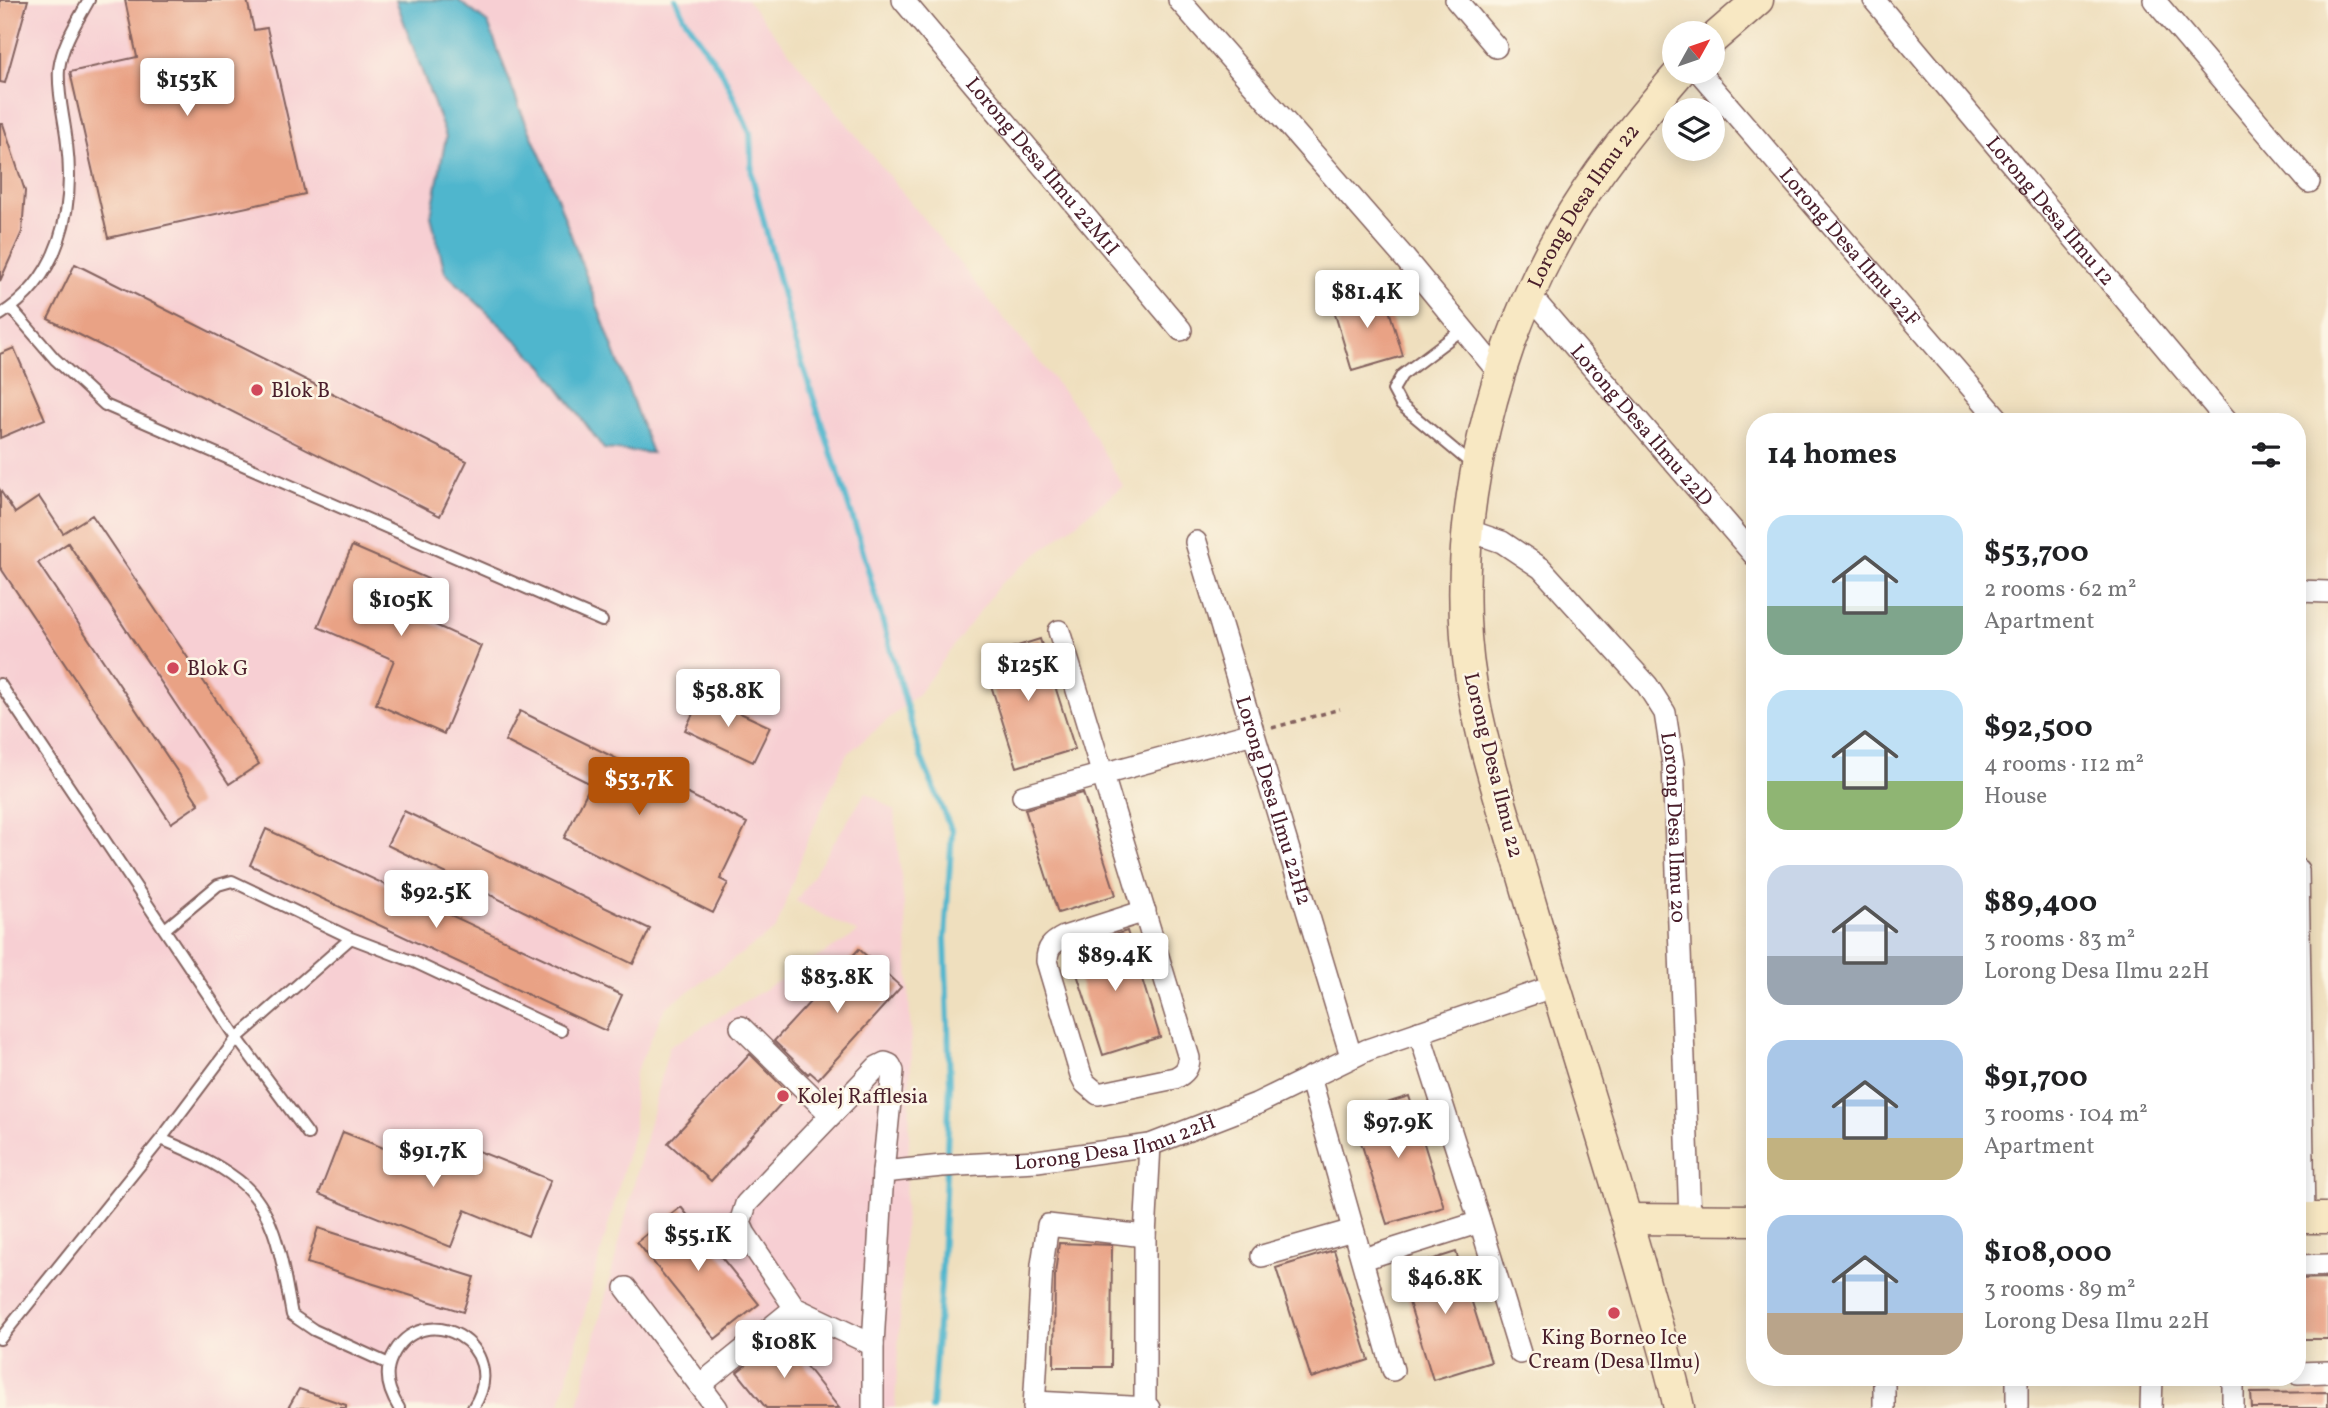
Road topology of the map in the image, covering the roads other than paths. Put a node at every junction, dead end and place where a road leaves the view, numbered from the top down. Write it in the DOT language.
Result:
graph roads {
  1 [pos="89,0"];
  2 [pos="903,0"];
  3 [pos="1179,0"];
  4 [pos="1456,0"];
  5 [pos="1758,0"];
  6 [pos="1874,0"];
  7 [pos="2154,0"];
  8 [pos="1726,28"];
  9 [pos="1496,47"];
  10 [pos="1670,84"];
  11 [pos="1709,84"];
  12 [pos="2309,182"];
  13 [pos="1530,294"];
  14 [pos="11,308"];
  15 [pos="0,315"];
  16 [pos="1462,328"];
  17 [pos="1181,330"];
  18 [pos="1500,374"];
  19 [pos="1993,413"];
  20 [pos="2220,413"];
  21 [pos="1477,468"];
  22 [pos="1467,530"];
  23 [pos="1196,542"];
  24 [pos="1746,546"];
  25 [pos="2306,591"];
  26 [pos="2328,592"];
  27 [pos="602,621"];
  28 [pos="1059,631"];
  29 [pos="0,684"];
  30 [pos="1254,733"];
  31 [pos="1103,773"];
  32 [pos="1023,796"];
  33 [pos="1145,911"];
  34 [pos="165,929"];
  35 [pos="351,938"];
  36 [pos="1555,986"];
  37 [pos="741,1027"];
  38 [pos="561,1031"];
  39 [pos="1419,1032"];
  40 [pos="237,1038"];
  41 [pos="1351,1056"];
  42 [pos="1310,1077"];
  43 [pos="2306,1102"];
  44 [pos="831,1115"];
  45 [pos="308,1135"];
  46 [pos="161,1139"];
  47 [pos="1150,1145"];
  48 [pos="883,1172"];
  49 [pos="2310,1218"];
  50 [pos="1690,1219"];
  51 [pos="1628,1220"];
  52 [pos="1746,1220"];
  53 [pos="1480,1222"];
  54 [pos="1353,1230"];
  55 [pos="1145,1236"];
  56 [pos="1262,1256"];
  57 [pos="1363,1259"];
  58 [pos="2328,1265"];
  59 [pos="2306,1266"];
  60 [pos="626,1288"];
  61 [pos="795,1308"];
  62 [pos="0,1339"];
  63 [pos="873,1345"];
  64 [pos="1520,1353"];
  65 [pos="389,1364"];
  66 [pos="1393,1370"];
  67 [pos="2328,1372"];
  68 [pos="2306,1373"];
  69 [pos="701,1385"];
  70 [pos="1884,1386"];
  71 [pos="2017,1386"];
  72 [pos="2152,1386"];
  73 [pos="2233,1386"];
  74 [pos="1035,1405"];
  75 [pos="399,1408"];
  76 [pos="473,1408"];
  77 [pos="717,1408"];
  78 [pos="873,1408"];
  79 [pos="1146,1408"];
  80 [pos="1679,1408"];
  81 [pos="1884,1408"];
  82 [pos="2017,1408"];
  83 [pos="2151,1408"];
  84 [pos="2233,1408"];
  1 -- 14 [label="lane"];
  2 -- 17 [label="street, Lorong Desa Ilmu 22M1I"];
  3 -- 16 [label="street"];
  4 -- 9 [label="street"];
  5 -- 8 [label="street"];
  6 -- 20 [label="street, Lorong Desa Ilmu 12"];
  7 -- 12 [label="street"];
  10 -- 13 [label="street, Lorong Desa Ilmu 22"];
  11 -- 19 [label="street, Lorong Desa Ilmu 22F"];
  13 -- 18 [label="street, Lorong Desa Ilmu 22"];
  13 -- 24 [label="street, Lorong Desa Ilmu 22D"];
  14 -- 15 [label="lane"];
  14 -- 27 [label="lane"];
  16 -- 18 [label="street"];
  16 -- 21 [label="lane"];
  18 -- 21 [label="street, Lorong Desa Ilmu 22"];
  21 -- 22 [label="street, Lorong Desa Ilmu 22"];
  22 -- 36 [label="street, Lorong Desa Ilmu 22"];
  22 -- 50 [label="street, Lorong Desa Ilmu 20"];
  23 -- 30 [label="street, Lorong Desa Ilmu 22H2"];
  25 -- 26 [label="street"];
  28 -- 31 [label="street"];
  29 -- 34 [label="lane"];
  30 -- 31 [label="street"];
  30 -- 41 [label="street, Lorong Desa Ilmu 22H2"];
  31 -- 32 [label="street"];
  31 -- 33 [label="street"];
  33 -- 33 [label="street"];
  34 -- 35 [label="lane"];
  34 -- 40 [label="lane"];
  35 -- 38 [label="lane"];
  35 -- 40 [label="lane"];
  36 -- 39 [label="street, Lorong Desa Ilmu 22H"];
  36 -- 51 [label="street, Lorong Desa Ilmu 22"];
  37 -- 44 [label="street"];
  39 -- 41 [label="street, Lorong Desa Ilmu 22H"];
  39 -- 53 [label="street"];
  40 -- 45 [label="lane"];
  40 -- 46 [label="lane"];
  41 -- 42 [label="street, Lorong Desa Ilmu 22H"];
  42 -- 47 [label="street, Lorong Desa Ilmu 22H"];
  42 -- 54 [label="street"];
  43 -- 49 [label="street"];
  44 -- 48 [label="street"];
  44 -- 61 [label="street"];
  46 -- 62 [label="lane"];
  46 -- 65 [label="lane"];
  47 -- 48 [label="street, Lorong Desa Ilmu 22H"];
  47 -- 55 [label="street"];
  48 -- 63 [label="street"];
  50 -- 51 [label="street"];
  50 -- 52 [label="street"];
  51 -- 80 [label="street, Lorong Desa Ilmu 22"];
  53 -- 57 [label="street"];
  53 -- 64 [label="street"];
  54 -- 56 [label="street"];
  54 -- 57 [label="street"];
  55 -- 74 [label="street"];
  55 -- 79 [label="street"];
  57 -- 66 [label="street"];
  58 -- 59 [label="street"];
  60 -- 69 [label="street"];
  61 -- 63 [label="street"];
  61 -- 69 [label="street"];
  63 -- 78 [label="street"];
  65 -- 75 [label="lane"];
  65 -- 76 [label="lane"];
  67 -- 68 [label="street"];
  69 -- 77 [label="street"];
  70 -- 81 [label="street"];
  71 -- 82 [label="street"];
  72 -- 83 [label="street"];
  73 -- 84 [label="street"];
  74 -- 79 [label="street"];
}
